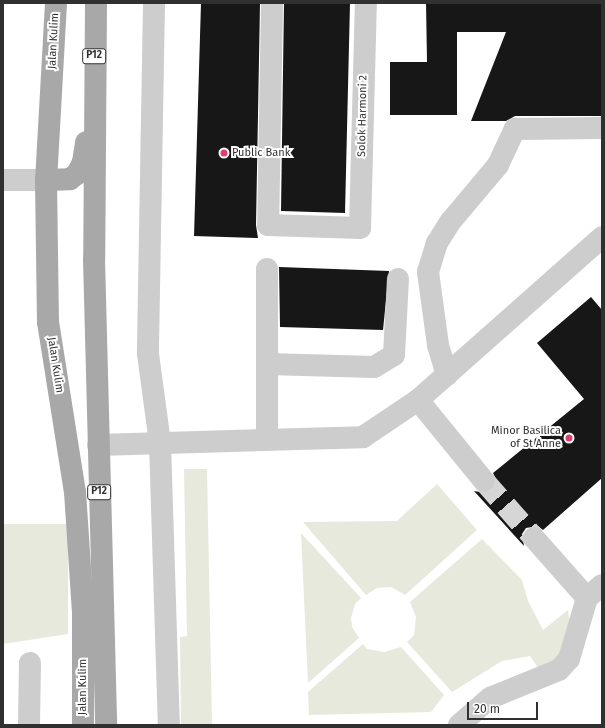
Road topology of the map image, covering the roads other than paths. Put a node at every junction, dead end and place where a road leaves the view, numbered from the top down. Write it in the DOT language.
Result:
graph roads {
  1 [pos="56,3"];
  2 [pos="96,3"];
  3 [pos="154,3"];
  4 [pos="272,3"];
  5 [pos="366,3"];
  6 [pos="93,110"];
  7 [pos="602,128"];
  8 [pos="3,180"];
  9 [pos="46,180"];
  10 [pos="602,237"];
  11 [pos="267,269"];
  12 [pos="398,279"];
  13 [pos="267,364"];
  14 [pos="447,374"];
  15 [pos="418,400"];
  16 [pos="267,440"];
  17 [pos="160,443"];
  18 [pos="98,445"];
  19 [pos="484,481"];
  20 [pos="534,538"];
  21 [pos="595,592"];
  22 [pos="30,663"];
  23 [pos="29,725"];
  24 [pos="83,725"];
  25 [pos="106,725"];
  26 [pos="169,725"];
  27 [pos="459,725"];
  1 -- 9 [label="main road, Jalan Kulim"];
  2 -- 6 [label="main road, Jalan Kulim / P12"];
  3 -- 17 [label="street"];
  4 -- 5 [label="street, Solok Harmoni 2"];
  6 -- 9 [label="main road"];
  6 -- 18 [label="main road, Jalan Kulim / P12"];
  7 -- 14 [label="street"];
  8 -- 9 [label="street"];
  9 -- 24 [label="main road, Jalan Kulim"];
  10 -- 14 [label="street"];
  11 -- 13 [label="street"];
  12 -- 13 [label="street"];
  13 -- 16 [label="street"];
  14 -- 15 [label="street"];
  15 -- 16 [label="street"];
  15 -- 19 [label="street"];
  16 -- 17 [label="street"];
  17 -- 18 [label="street"];
  17 -- 26 [label="street"];
  18 -- 25 [label="main road, Jalan Kulim / P12"];
  20 -- 21 [label="street"];
  21 -- 27 [label="street"];
  22 -- 23 [label="street"];
}
